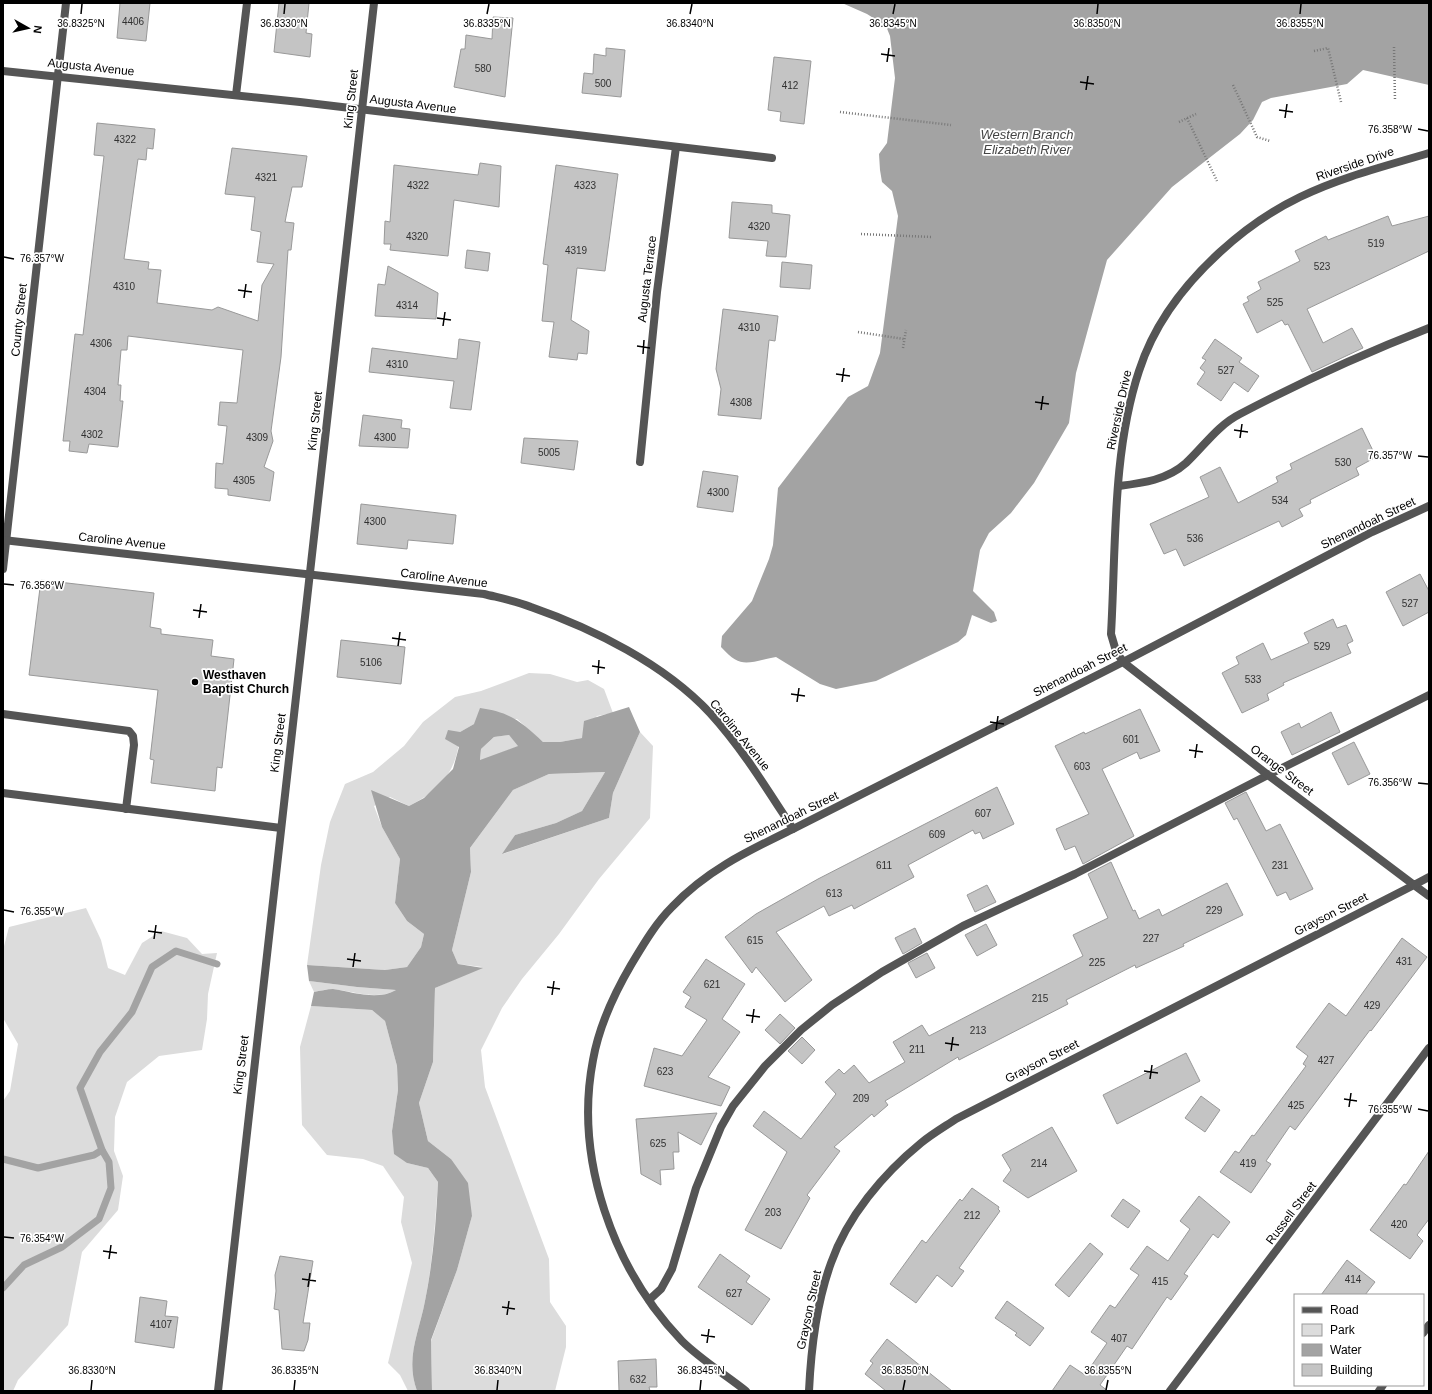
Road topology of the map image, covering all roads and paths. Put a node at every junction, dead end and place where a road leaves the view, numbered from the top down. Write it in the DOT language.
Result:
graph roads {
  1 [pos="66,3"];
  2 [pos="247,3"];
  3 [pos="374,3"];
  4 [pos="1394,47"];
  5 [pos="1314,51"];
  6 [pos="3,71"];
  7 [pos="58,75"];
  8 [pos="1233,85"];
  9 [pos="236,95"];
  10 [pos="1395,101"];
  11 [pos="1341,102"];
  12 [pos="362,110"];
  13 [pos="840,112"];
  14 [pos="1196,114"];
  15 [pos="1187,118"];
  16 [pos="1179,122"];
  17 [pos="951,125"];
  18 [pos="1270,141"];
  19 [pos="676,147"];
  20 [pos="1429,153"];
  21 [pos="772,158"];
  22 [pos="1217,181"];
  23 [pos="861,234"];
  24 [pos="931,237"];
  25 [pos="1429,328"];
  26 [pos="906,330"];
  27 [pos="858,332"];
  28 [pos="904,339"];
  29 [pos="903,348"];
  30 [pos="640,462"];
  31 [pos="1118,486"];
  32 [pos="1429,506"];
  33 [pos="5,540"];
  34 [pos="3,569"];
  35 [pos="310,574"];
  36 [pos="1123,662"];
  37 [pos="1429,695"];
  38 [pos="3,714"];
  39 [pos="1268,775"];
  40 [pos="3,793"];
  41 [pos="126,809"];
  42 [pos="281,828"];
  43 [pos="793,829"];
  44 [pos="1429,877"];
  45 [pos="1414,885"];
  46 [pos="1429,896"];
  47 [pos="1429,1048"];
  48 [pos="649,1300"];
  49 [pos="218,1391"];
  50 [pos="746,1391"];
  51 [pos="809,1391"];
  52 [pos="1170,1391"];
  1 -- 7 [label="street, County Street"];
  2 -- 9 [label="street"];
  3 -- 12 [label="street, King Street"];
  4 -- 10 [label="path"];
  5 -- 11 [label="path"];
  6 -- 7 [label="street, Augusta Avenue"];
  7 -- 9 [label="street, Augusta Avenue"];
  7 -- 33 [label="street, County Street"];
  8 -- 18 [label="path"];
  9 -- 12 [label="street, Augusta Avenue"];
  12 -- 19 [label="street, Augusta Avenue"];
  12 -- 35 [label="street, King Street"];
  13 -- 17 [label="path"];
  14 -- 15 [label="path"];
  15 -- 16 [label="path"];
  15 -- 22 [label="path"];
  19 -- 21 [label="street, Augusta Avenue"];
  19 -- 30 [label="street, Augusta Terrace"];
  20 -- 31 [label="street, Riverside Drive"];
  23 -- 24 [label="path"];
  25 -- 31 [label="street"];
  26 -- 28 [label="path"];
  27 -- 28 [label="path"];
  28 -- 29 [label="path"];
  31 -- 36 [label="street, Riverside Drive"];
  32 -- 36 [label="street, Shenandoah Street"];
  33 -- 34 [label="street, County Street"];
  33 -- 35 [label="street, Caroline Avenue"];
  35 -- 42 [label="street, King Street"];
  35 -- 43 [label="street, Caroline Avenue"];
  36 -- 39 [label="street, Orange Street"];
  36 -- 43 [label="street, Shenandoah Street"];
  37 -- 39 [label="street"];
  38 -- 41 [label="street"];
  39 -- 45 [label="street, Orange Street"];
  39 -- 48 [label="street"];
  40 -- 41 [label="street"];
  41 -- 42 [label="street"];
  42 -- 49 [label="street, King Street"];
  43 -- 48 [label="street, Shenandoah Street"];
  44 -- 45 [label="street, Grayson Street"];
  45 -- 46 [label="street, Orange Street"];
  45 -- 51 [label="street, Grayson Street"];
  47 -- 52 [label="street, Russell Street"];
  48 -- 50 [label="street, Shenandoah Street"];
}
